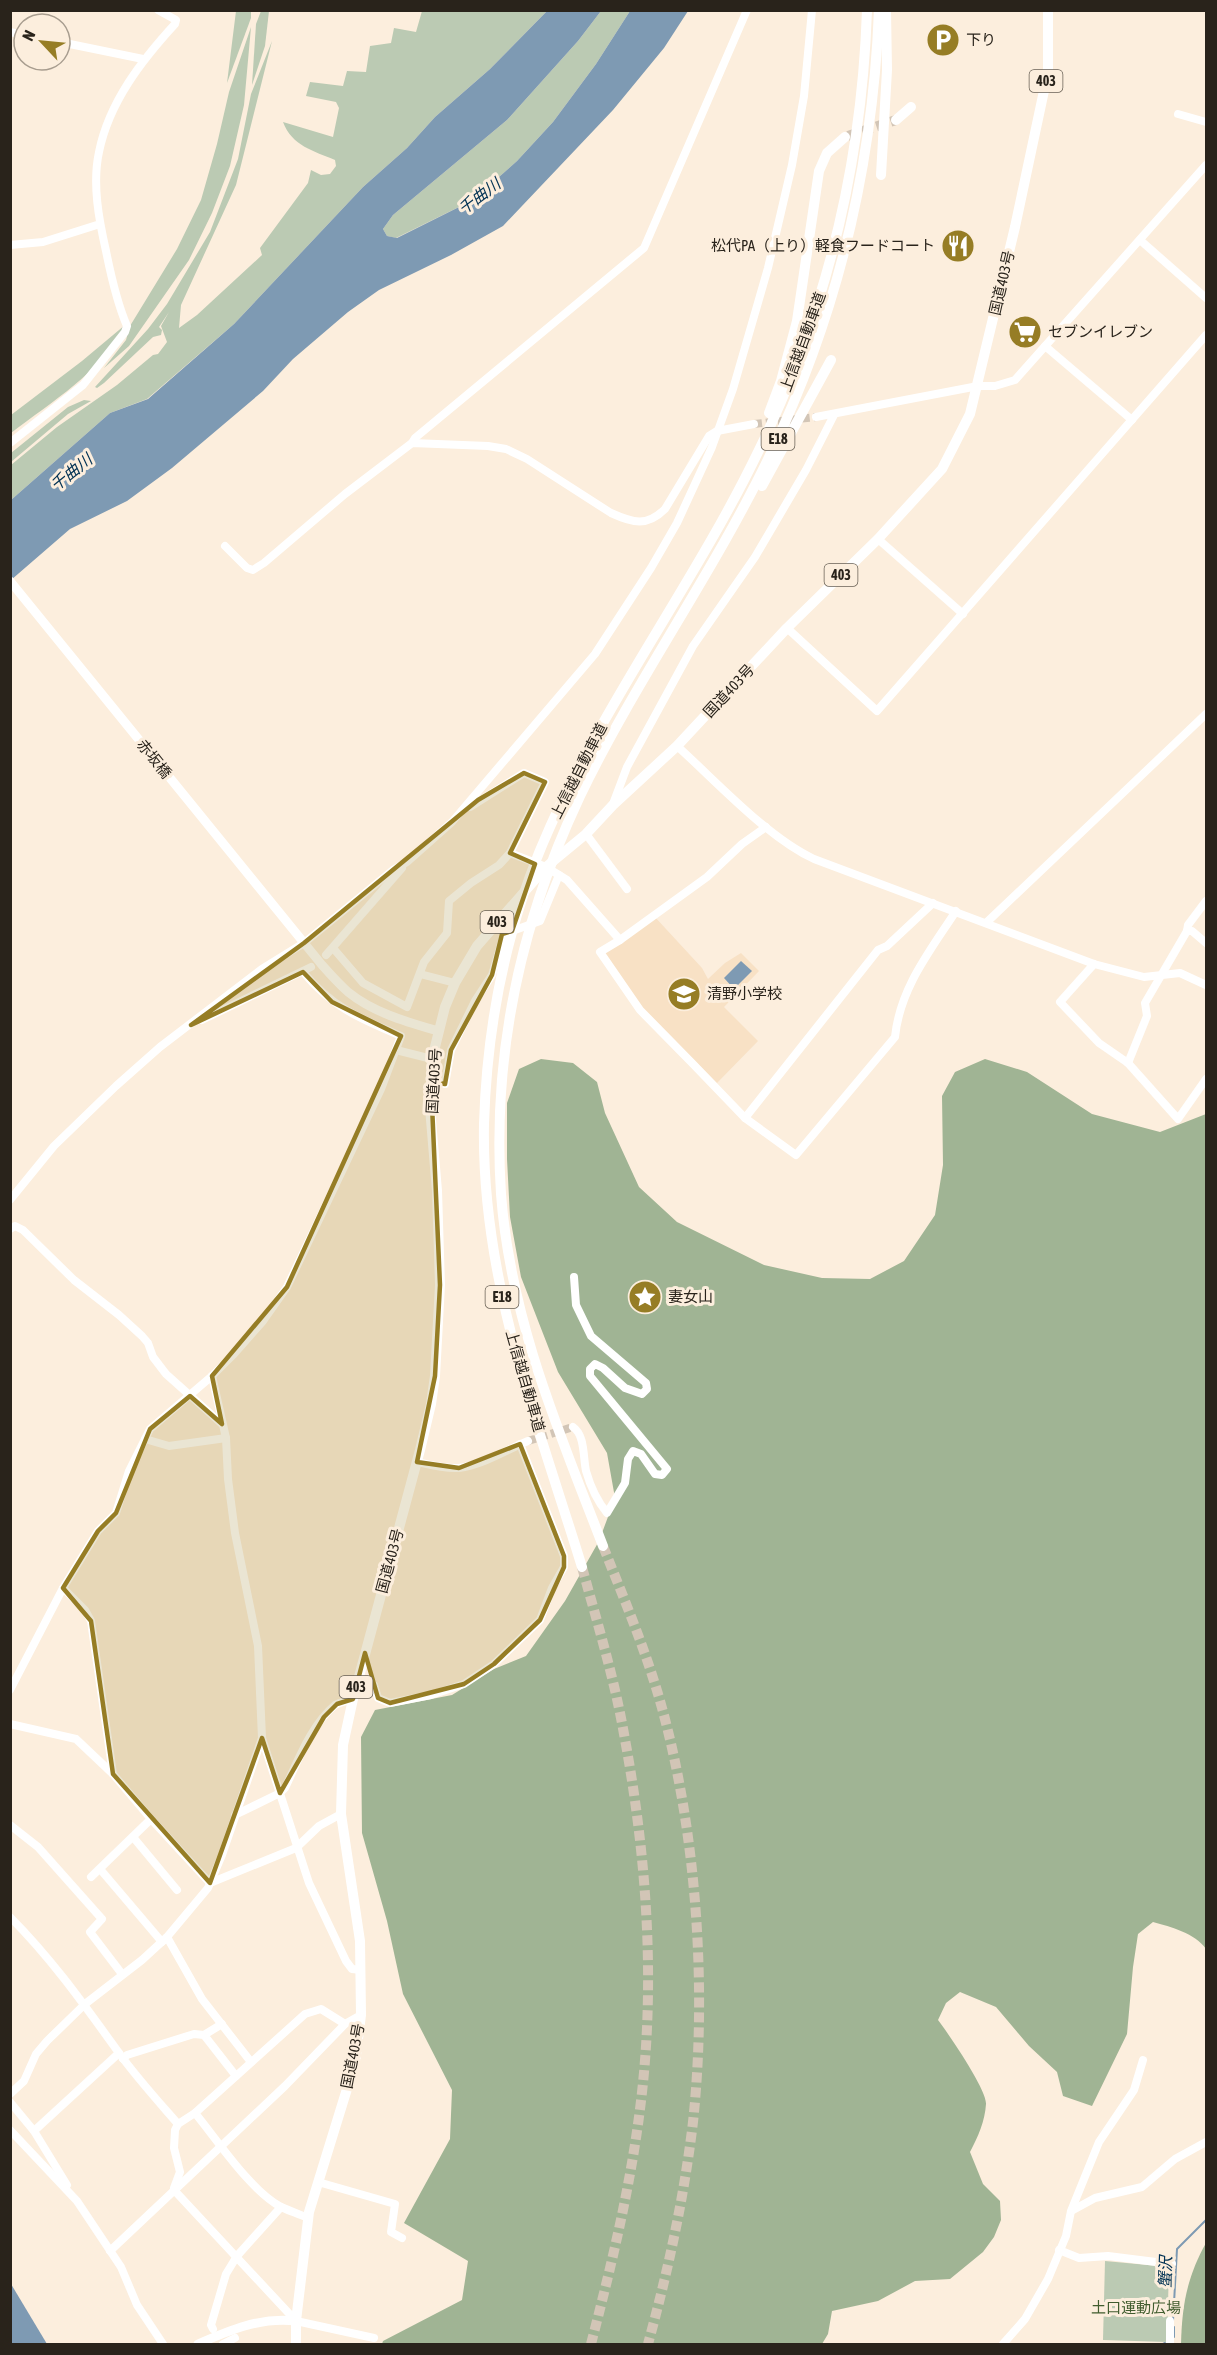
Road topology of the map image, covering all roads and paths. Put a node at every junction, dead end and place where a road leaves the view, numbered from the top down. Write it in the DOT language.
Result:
graph roads {
  1 [pos="158,10"];
  2 [pos="747,10"];
  3 [pos="812,10"];
  4 [pos="867,10"];
  5 [pos="879,10"];
  6 [pos="886,10"];
  7 [pos="1048,10"];
  8 [pos="72,44"];
  9 [pos="143,59"];
  10 [pos="911,106"];
  11 [pos="1178,114"];
  12 [pos="896,120"];
  13 [pos="1206,122"];
  14 [pos="845,137"];
  15 [pos="1206,165"];
  16 [pos="881,175"];
  17 [pos="100,224"];
  18 [pos="1140,240"];
  19 [pos="10,245"];
  20 [pos="1206,298"];
  21 [pos="1206,335"];
  22 [pos="1045,346"];
  23 [pos="831,360"];
  24 [pos="978,386"];
  25 [pos="834,415"];
  26 [pos="816,417"];
  27 [pos="1132,420"];
  28 [pos="754,424"];
  29 [pos="717,431"];
  30 [pos="10,443"];
  31 [pos="412,443"];
  32 [pos="722,521"];
  33 [pos="878,539"];
  34 [pos="225,546"];
  35 [pos="10,581"];
  36 [pos="687,607"];
  37 [pos="963,614"];
  38 [pos="787,628"];
  39 [pos="1206,714"];
  40 [pos="677,746"];
  41 [pos="613,805"];
  42 [pos="452,822"];
  43 [pos="766,827"];
  44 [pos="586,834"];
  45 [pos="510,853"];
  46 [pos="407,862"];
  47 [pos="546,867"];
  48 [pos="559,875"];
  49 [pos="627,890"];
  50 [pos="1206,901"];
  51 [pos="933,903"];
  52 [pos="956,911"];
  53 [pos="986,923"];
  54 [pos="1187,931"];
  55 [pos="301,940"];
  56 [pos="620,940"];
  57 [pos="1206,944"];
  58 [pos="333,948"];
  59 [pos="326,955"];
  60 [pos="1094,964"];
  61 [pos="311,967"];
  62 [pos="303,972"];
  63 [pos="420,974"];
  64 [pos="1163,976"];
  65 [pos="455,983"];
  66 [pos="1206,985"];
  67 [pos="191,1025"];
  68 [pos="438,1030"];
  69 [pos="396,1050"];
  70 [pos="432,1059"];
  71 [pos="1128,1063"];
  72 [pos="1206,1079"];
  73 [pos="431,1082"];
  74 [pos="745,1118"];
  75 [pos="10,1200"];
  76 [pos="10,1228"];
  77 [pos="574,1277"];
  78 [pos="212,1377"];
  79 [pos="190,1396"];
  80 [pos="222,1424"];
  81 [pos="573,1426"];
  82 [pos="226,1438"];
  83 [pos="145,1439"];
  84 [pos="528,1441"];
  85 [pos="520,1444"];
  86 [pos="417,1462"];
  87 [pos="603,1546"];
  88 [pos="582,1567"];
  89 [pos="63,1588"];
  90 [pos="358,1680"];
  91 [pos="10,1690"];
  92 [pos="353,1699"];
  93 [pos="10,1724"];
  94 [pos="262,1738"];
  95 [pos="113,1774"];
  96 [pos="280,1793"];
  97 [pos="341,1814"];
  98 [pos="235,1815"];
  99 [pos="151,1819"];
  100 [pos="10,1825"];
  101 [pos="133,1836"];
  102 [pos="296,1848"];
  103 [pos="100,1869"];
  104 [pos="91,1877"];
  105 [pos="210,1883"];
  106 [pos="177,1890"];
  107 [pos="10,1917"];
  108 [pos="164,1940"];
  109 [pos="361,1970"];
  110 [pos="122,1974"];
  111 [pos="85,2004"];
  112 [pos="361,2015"];
  113 [pos="222,2024"];
  114 [pos="345,2024"];
  115 [pos="204,2035"];
  116 [pos="121,2056"];
  117 [pos="1143,2060"];
  118 [pos="250,2062"];
  119 [pos="236,2076"];
  120 [pos="10,2094"];
  121 [pos="10,2102"];
  122 [pos="195,2112"];
  123 [pos="178,2124"];
  124 [pos="10,2130"];
  125 [pos="34,2131"];
  126 [pos="1206,2142"];
  127 [pos="221,2145"];
  128 [pos="318,2182"];
  129 [pos="174,2190"];
  130 [pos="76,2201"];
  131 [pos="281,2207"];
  132 [pos="1071,2211"];
  133 [pos="308,2218"];
  134 [pos="402,2238"];
  135 [pos="1059,2250"];
  136 [pos="110,2251"];
  137 [pos="237,2256"];
  138 [pos="1172,2264"];
  139 [pos="296,2321"];
  140 [pos="1170,2321"];
  141 [pos="213,2329"];
  142 [pos="235,2338"];
  143 [pos="374,2338"];
  144 [pos="220,2343"];
  145 [pos="163,2344"];
  146 [pos="198,2344"];
  147 [pos="296,2344"];
  148 [pos="1003,2344"];
  149 [pos="1170,2344"];
  1 -- 9 [label="street"];
  2 -- 31 [label="street"];
  3 -- 29 [label="street"];
  4 -- 32 [label="highway, 上信越自動車道 / E18"];
  5 -- 36 [label="highway, 上信越自動車道 / E18"];
  6 -- 16 [label="highway"];
  7 -- 24 [label="highway, 国道403号 / 403"];
  8 -- 9 [label="street"];
  9 -- 17 [label="street"];
  10 -- 12 [label="highway"];
  11 -- 13 [label="street"];
  14 -- 32 [label="highway"];
  15 -- 18 [label="street"];
  17 -- 19 [label="street"];
  17 -- 30 [label="street"];
  18 -- 20 [label="street"];
  18 -- 22 [label="street"];
  21 -- 27 [label="street"];
  22 -- 24 [label="street"];
  22 -- 27 [label="street"];
  23 -- 36 [label="highway"];
  24 -- 25 [label="street"];
  24 -- 33 [label="highway, 国道403号 / 403"];
  25 -- 26 [label="street"];
  25 -- 41 [label="street"];
  27 -- 37 [label="street"];
  28 -- 29 [label="street"];
  29 -- 31 [label="street"];
  29 -- 42 [label="street"];
  31 -- 34 [label="street"];
  32 -- 88 [label="highway, 上信越自動車道 / E18"];
  33 -- 37 [label="street"];
  33 -- 38 [label="highway, 国道403号 / 403"];
  35 -- 55 [label="main road, 赤坂橋"];
  36 -- 87 [label="highway, 上信越自動車道 / E18"];
  37 -- 38 [label="street"];
  38 -- 40 [label="highway, 国道403号 / 403"];
  39 -- 53 [label="street"];
  40 -- 41 [label="highway, 国道403号 / 403"];
  40 -- 43 [label="street"];
  41 -- 44 [label="highway, 国道403号 / 403"];
  42 -- 45 [label="street"];
  42 -- 46 [label="street"];
  43 -- 51 [label="street"];
  43 -- 56 [label="street"];
  44 -- 47 [label="highway, 国道403号 / 403"];
  44 -- 49 [label="street"];
  45 -- 47 [label="street"];
  45 -- 63 [label="street"];
  46 -- 55 [label="street"];
  46 -- 58 [label="street"];
  47 -- 48 [label="street"];
  47 -- 65 [label="highway, 国道403号 / 403"];
  48 -- 56 [label="street"];
  48 -- 73 [label="street"];
  50 -- 54 [label="street"];
  51 -- 52 [label="street"];
  51 -- 74 [label="street"];
  52 -- 53 [label="street"];
  52 -- 74 [label="street"];
  53 -- 60 [label="street"];
  54 -- 57 [label="street"];
  54 -- 64 [label="street"];
  55 -- 67 [label="street"];
  55 -- 68 [label="main road, 赤坂橋"];
  56 -- 74 [label="street"];
  58 -- 59 [label="street"];
  58 -- 63 [label="street"];
  60 -- 64 [label="street"];
  60 -- 71 [label="street"];
  61 -- 62 [label="street"];
  62 -- 67 [label="street"];
  62 -- 69 [label="street"];
  63 -- 65 [label="street"];
  64 -- 66 [label="street"];
  64 -- 71 [label="street"];
  65 -- 68 [label="highway, 国道403号 / 403"];
  67 -- 75 [label="street"];
  68 -- 70 [label="highway, 国道403号 / 403"];
  69 -- 70 [label="street"];
  69 -- 78 [label="street"];
  70 -- 73 [label="highway, 国道403号 / 403"];
  71 -- 72 [label="street"];
  73 -- 86 [label="highway, 国道403号 / 403"];
  76 -- 79 [label="street"];
  77 -- 81 [label="street"];
  78 -- 79 [label="street"];
  78 -- 80 [label="street"];
  79 -- 80 [label="street"];
  79 -- 83 [label="street"];
  80 -- 82 [label="street"];
  82 -- 83 [label="street"];
  82 -- 94 [label="street"];
  83 -- 89 [label="street"];
  84 -- 85 [label="street"];
  85 -- 86 [label="street"];
  85 -- 90 [label="street"];
  86 -- 90 [label="highway, 国道403号 / 403"];
  89 -- 91 [label="street"];
  89 -- 95 [label="street"];
  90 -- 92 [label="highway, 国道403号 / 403"];
  92 -- 96 [label="street"];
  92 -- 97 [label="highway, 国道403号 / 403"];
  93 -- 95 [label="street"];
  94 -- 96 [label="street"];
  94 -- 98 [label="street"];
  95 -- 99 [label="street"];
  96 -- 98 [label="street"];
  96 -- 102 [label="street"];
  97 -- 102 [label="street"];
  97 -- 109 [label="highway, 国道403号 / 403"];
  98 -- 105 [label="street"];
  99 -- 101 [label="street"];
  99 -- 105 [label="street"];
  100 -- 110 [label="street"];
  101 -- 103 [label="street"];
  101 -- 106 [label="street"];
  102 -- 105 [label="street"];
  102 -- 109 [label="street"];
  103 -- 104 [label="street"];
  103 -- 108 [label="street"];
  105 -- 108 [label="street"];
  107 -- 111 [label="street"];
  108 -- 110 [label="street"];
  108 -- 113 [label="street"];
  109 -- 112 [label="highway, 国道403号 / 403"];
  110 -- 111 [label="street"];
  111 -- 116 [label="street"];
  111 -- 120 [label="street"];
  112 -- 114 [label="street"];
  112 -- 128 [label="highway, 国道403号 / 403"];
  113 -- 115 [label="street"];
  113 -- 118 [label="street"];
  114 -- 118 [label="street"];
  114 -- 127 [label="street"];
  115 -- 116 [label="street"];
  115 -- 119 [label="street"];
  116 -- 123 [label="street"];
  116 -- 125 [label="street"];
  117 -- 132 [label="street"];
  118 -- 119 [label="street"];
  119 -- 122 [label="street"];
  121 -- 125 [label="street"];
  122 -- 123 [label="street"];
  122 -- 127 [label="street"];
  123 -- 129 [label="street"];
  124 -- 130 [label="street"];
  125 -- 130 [label="street"];
  126 -- 132 [label="street"];
  127 -- 129 [label="street"];
  127 -- 131 [label="street"];
  128 -- 133 [label="highway, 国道403号 / 403"];
  128 -- 134 [label="street"];
  129 -- 136 [label="street"];
  129 -- 137 [label="street"];
  130 -- 136 [label="street"];
  131 -- 133 [label="street"];
  131 -- 137 [label="street"];
  132 -- 135 [label="street"];
  133 -- 139 [label="highway, 国道403号 / 403"];
  135 -- 138 [label="street"];
  135 -- 148 [label="street"];
  136 -- 145 [label="street"];
  137 -- 139 [label="street"];
  137 -- 141 [label="street"];
  139 -- 143 [label="street"];
  139 -- 146 [label="main road"];
  139 -- 147 [label="highway, 国道403号 / 403"];
  140 -- 149 [label="street"];
  142 -- 144 [label="street"];
}
